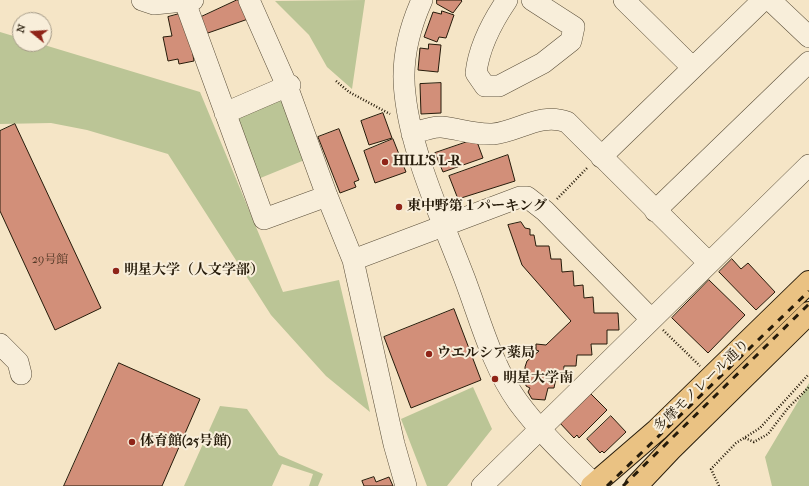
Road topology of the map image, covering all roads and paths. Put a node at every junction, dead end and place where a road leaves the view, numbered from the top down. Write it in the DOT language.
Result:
graph roads {
  1 [pos="142,0"];
  2 [pos="249,0"];
  3 [pos="422,0"];
  4 [pos="507,0"];
  5 [pos="532,0"];
  6 [pos="624,0"];
  7 [pos="763,0"];
  8 [pos="770,0"];
  9 [pos="189,1"];
  10 [pos="809,37"];
  11 [pos="809,62"];
  12 [pos="692,68"];
  13 [pos="336,81"];
  14 [pos="288,86"];
  15 [pos="225,112"];
  16 [pos="394,116"];
  17 [pos="412,134"];
  18 [pos="601,157"];
  19 [pos="809,165"];
  20 [pos="326,196"];
  21 [pos="545,211"];
  22 [pos="655,211"];
  23 [pos="444,224"];
  24 [pos="353,260"];
  25 [pos="709,263"];
  26 [pos="809,282"];
  27 [pos="809,313"];
  28 [pos="651,319"];
  29 [pos="0,344"];
  30 [pos="703,370"];
  31 [pos="21,374"];
  32 [pos="809,374"];
  33 [pos="809,387"];
  34 [pos="541,428"];
  35 [pos="744,438"];
  36 [pos="594,485"];
  37 [pos="406,486"];
  38 [pos="482,486"];
  39 [pos="636,486"];
  40 [pos="719,486"];
  1 -- 9 [label="street"];
  2 -- 14 [label="street"];
  3 -- 17 [label="street"];
  4 -- 5 [label="street"];
  6 -- 12 [label="street"];
  7 -- 12 [label="street"];
  8 -- 10 [label="street"];
  9 -- 15 [label="street"];
  11 -- 22 [label="street"];
  12 -- 18 [label="street"];
  13 -- 16 [label="path"];
  14 -- 15 [label="street"];
  14 -- 20 [label="street"];
  15 -- 20 [label="street"];
  17 -- 18 [label="street"];
  17 -- 23 [label="street"];
  18 -- 21 [label="path"];
  18 -- 22 [label="street"];
  19 -- 25 [label="street"];
  20 -- 24 [label="street"];
  21 -- 23 [label="street"];
  21 -- 28 [label="street"];
  22 -- 25 [label="street"];
  23 -- 24 [label="street"];
  23 -- 34 [label="street"];
  24 -- 37 [label="street"];
  25 -- 28 [label="street"];
  26 -- 36 [label="main road, 多摩モノレール通り"];
  27 -- 39 [label="main road, 多摩モノレール通り"];
  28 -- 30 [label="path"];
  28 -- 34 [label="street"];
  29 -- 31 [label="street"];
  32 -- 35 [label="path"];
  33 -- 35 [label="path"];
  34 -- 36 [label="street"];
  34 -- 38 [label="street"];
  35 -- 40 [label="path"];
}
